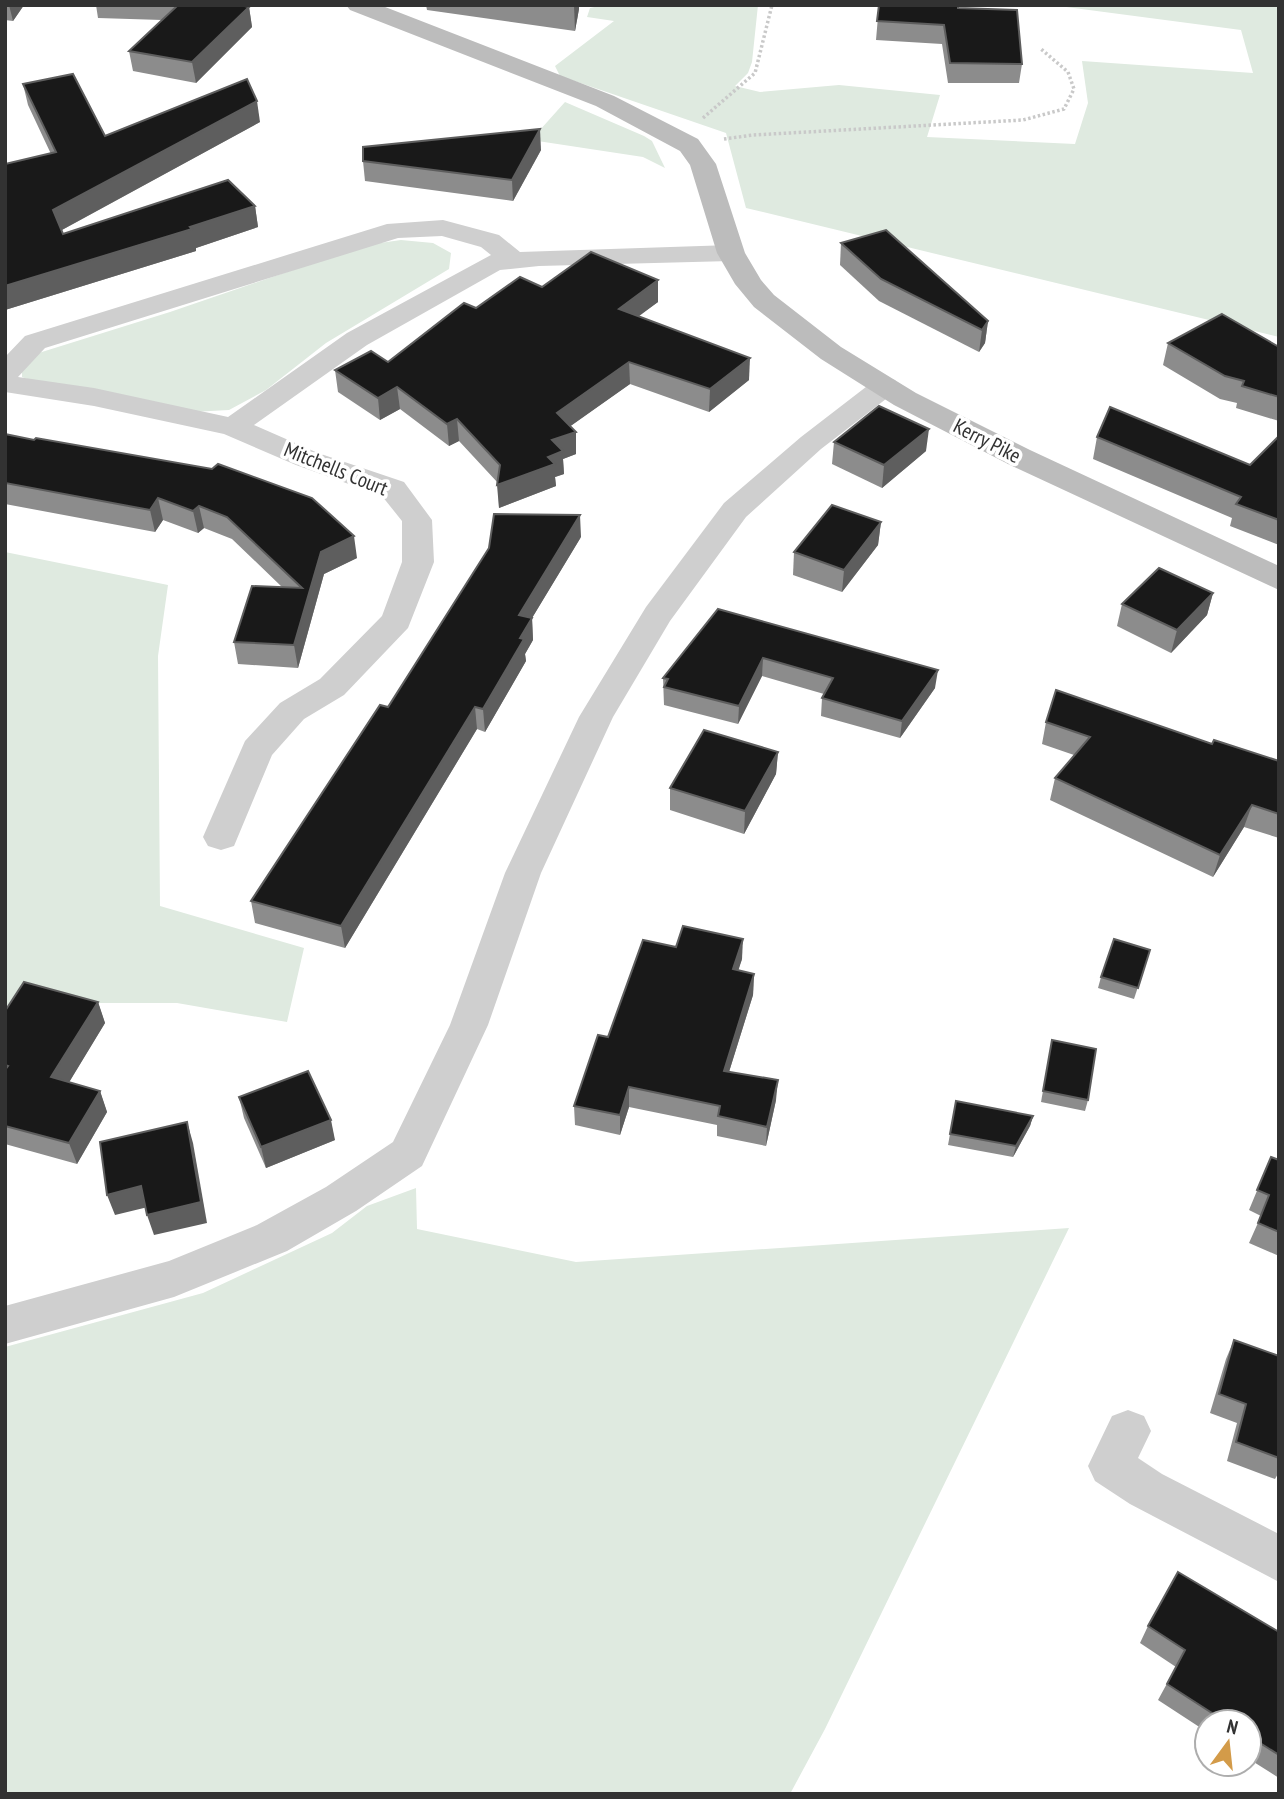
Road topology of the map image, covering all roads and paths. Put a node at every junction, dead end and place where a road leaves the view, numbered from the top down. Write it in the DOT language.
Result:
graph roads {
  1 [pos="358,5"];
  2 [pos="772,5"];
  3 [pos="1041,49"];
  4 [pos="683,142"];
  5 [pos="731,253"];
  6 [pos="513,261"];
  7 [pos="5,374"];
  8 [pos="5,383"];
  9 [pos="885,386"];
  10 [pos="233,427"];
  11 [pos="1279,579"];
  12 [pos="221,837"];
  13 [pos="5,1325"];
  14 [pos="1128,1431"];
  15 [pos="1279,1559"];
  1 -- 4 [label="street"];
  2 -- 4 [label="path"];
  3 -- 4 [label="path"];
  4 -- 5 [label="street, Kerry Pike"];
  5 -- 6 [label="street"];
  5 -- 9 [label="street, Kerry Pike"];
  6 -- 7 [label="street"];
  6 -- 10 [label="street"];
  8 -- 10 [label="street, Mitchells Court"];
  9 -- 11 [label="street, Kerry Pike"];
  9 -- 13 [label="street"];
  10 -- 12 [label="street, Mitchells Court"];
  14 -- 15 [label="street"];
}
